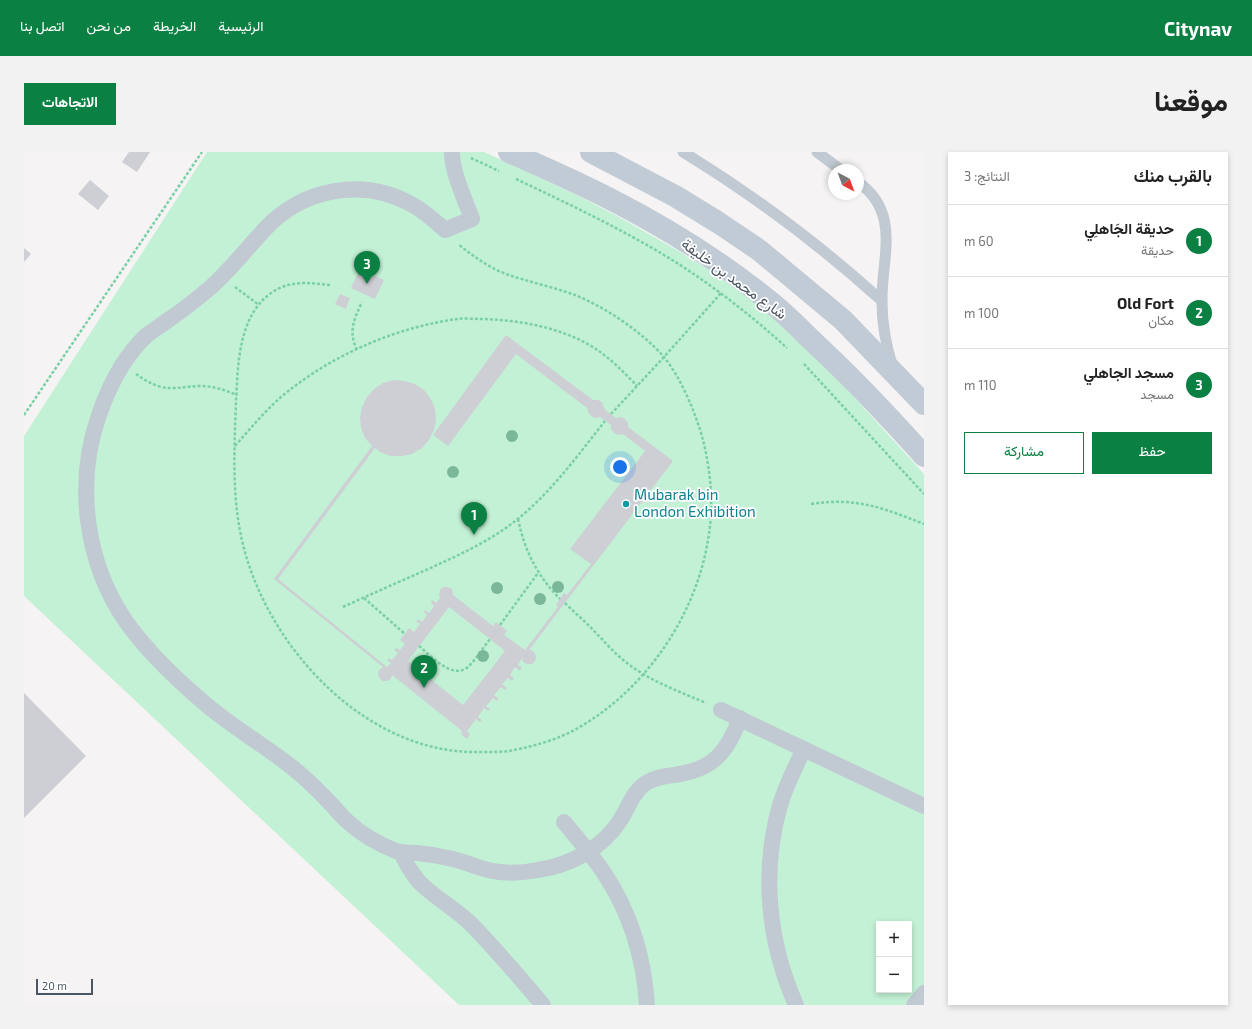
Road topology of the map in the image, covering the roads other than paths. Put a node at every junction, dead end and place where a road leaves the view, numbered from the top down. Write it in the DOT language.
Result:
graph roads {
  1 [pos="509,152"];
  2 [pos="590,152"];
  3 [pos="683,152"];
  4 [pos="817,152"];
  5 [pos="458,154"];
  6 [pos="833,164"];
  7 [pos="864,188"];
  8 [pos="882,301"];
  9 [pos="894,372"];
  10 [pos="924,404"];
  11 [pos="924,456"];
  12 [pos="721,710"];
  13 [pos="740,718"];
  14 [pos="804,749"];
  15 [pos="924,806"];
  16 [pos="564,822"];
  17 [pos="589,852"];
  18 [pos="401,853"];
  19 [pos="924,993"];
  20 [pos="543,1005"];
  21 [pos="647,1005"];
  22 [pos="796,1005"];
  23 [pos="914,1005"];
  1 -- 11 [label="main road, شارع محمد بن خليفة"];
  2 -- 9 [label="main road"];
  3 -- 8 [label="lane"];
  4 -- 6 [label="lane"];
  5 -- 18 [label="street"];
  7 -- 8 [label="lane"];
  8 -- 9 [label="lane"];
  9 -- 10 [label="main road"];
  12 -- 13 [label="street"];
  13 -- 14 [label="street"];
  13 -- 17 [label="street"];
  14 -- 15 [label="street"];
  14 -- 22 [label="street"];
  16 -- 17 [label="street"];
  17 -- 18 [label="street"];
  17 -- 21 [label="street"];
  18 -- 20 [label="street"];
  19 -- 23 [label="street"];
}
